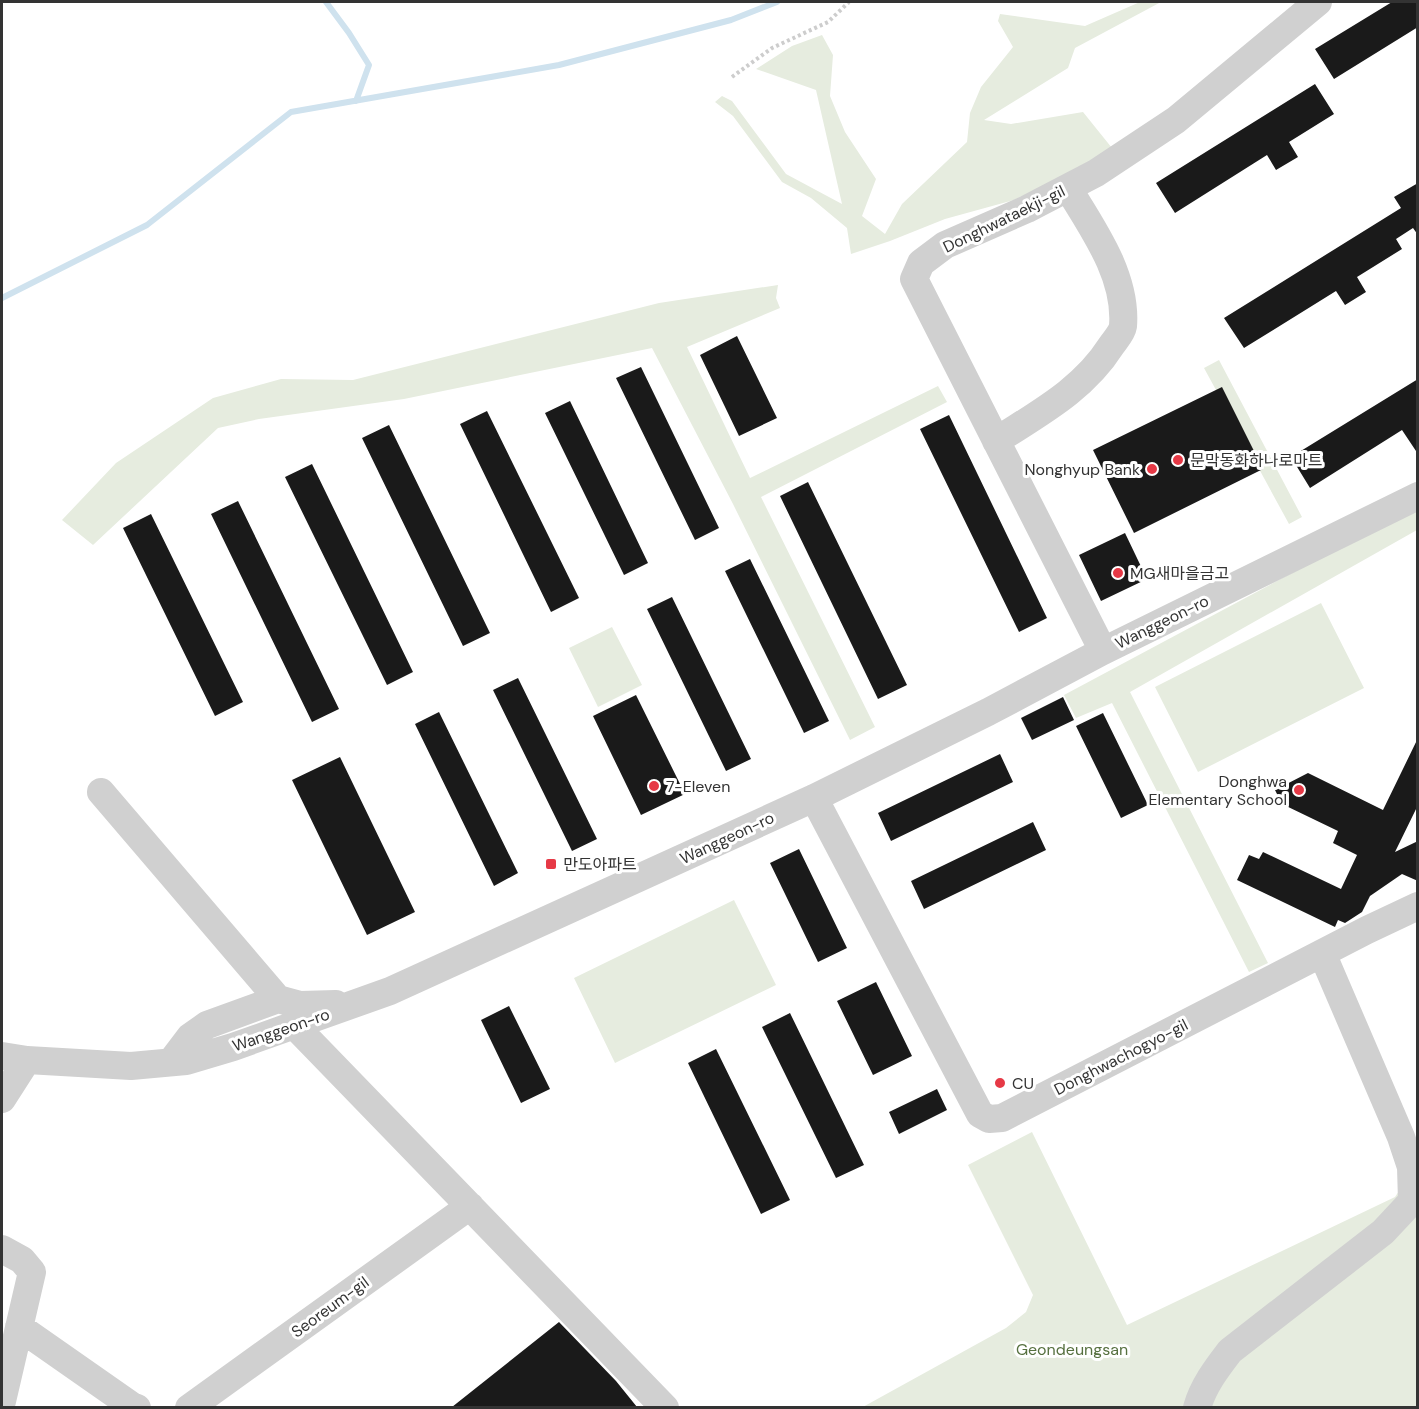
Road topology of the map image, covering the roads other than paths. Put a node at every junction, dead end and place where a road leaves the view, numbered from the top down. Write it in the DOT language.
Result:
graph roads {
  1 [pos="1318,2"];
  2 [pos="1068,188"];
  3 [pos="996,441"];
  4 [pos="1418,496"];
  5 [pos="1102,651"];
  6 [pos="101,792"];
  7 [pos="814,798"];
  8 [pos="1418,906"];
  9 [pos="1322,953"];
  10 [pos="278,999"];
  11 [pos="356,1003"];
  12 [pos="295,1026"];
  13 [pos="14,1058"];
  14 [pos="171,1062"];
  15 [pos="2,1099"];
  16 [pos="470,1206"];
  17 [pos="2,1250"];
  18 [pos="19,1328"];
  19 [pos="2,1401"];
  20 [pos="137,1407"];
  21 [pos="189,1407"];
  22 [pos="665,1407"];
  23 [pos="1197,1407"];
  1 -- 2 [label="street, Donghwataekji-gil"];
  2 -- 3 [label="street"];
  2 -- 3 [label="street, Donghwataekji-gil"];
  3 -- 5 [label="street, Donghwataekji-gil"];
  4 -- 5 [label="street, Wanggeon-ro"];
  5 -- 7 [label="street, Wanggeon-ro"];
  6 -- 10 [label="street"];
  7 -- 9 [label="street, Donghwachogyo-gil"];
  7 -- 11 [label="street, Wanggeon-ro"];
  8 -- 9 [label="street, Donghwachogyo-gil"];
  9 -- 23 [label="street"];
  10 -- 11 [label="street"];
  10 -- 14 [label="street"];
  11 -- 12 [label="street, Wanggeon-ro"];
  12 -- 14 [label="street, Wanggeon-ro"];
  12 -- 16 [label="street"];
  13 -- 14 [label="street, Wanggeon-ro"];
  13 -- 15 [label="street"];
  16 -- 21 [label="street, Seoreum-gil"];
  16 -- 22 [label="street"];
  17 -- 18 [label="street"];
  18 -- 19 [label="street"];
  18 -- 20 [label="street"];
}
